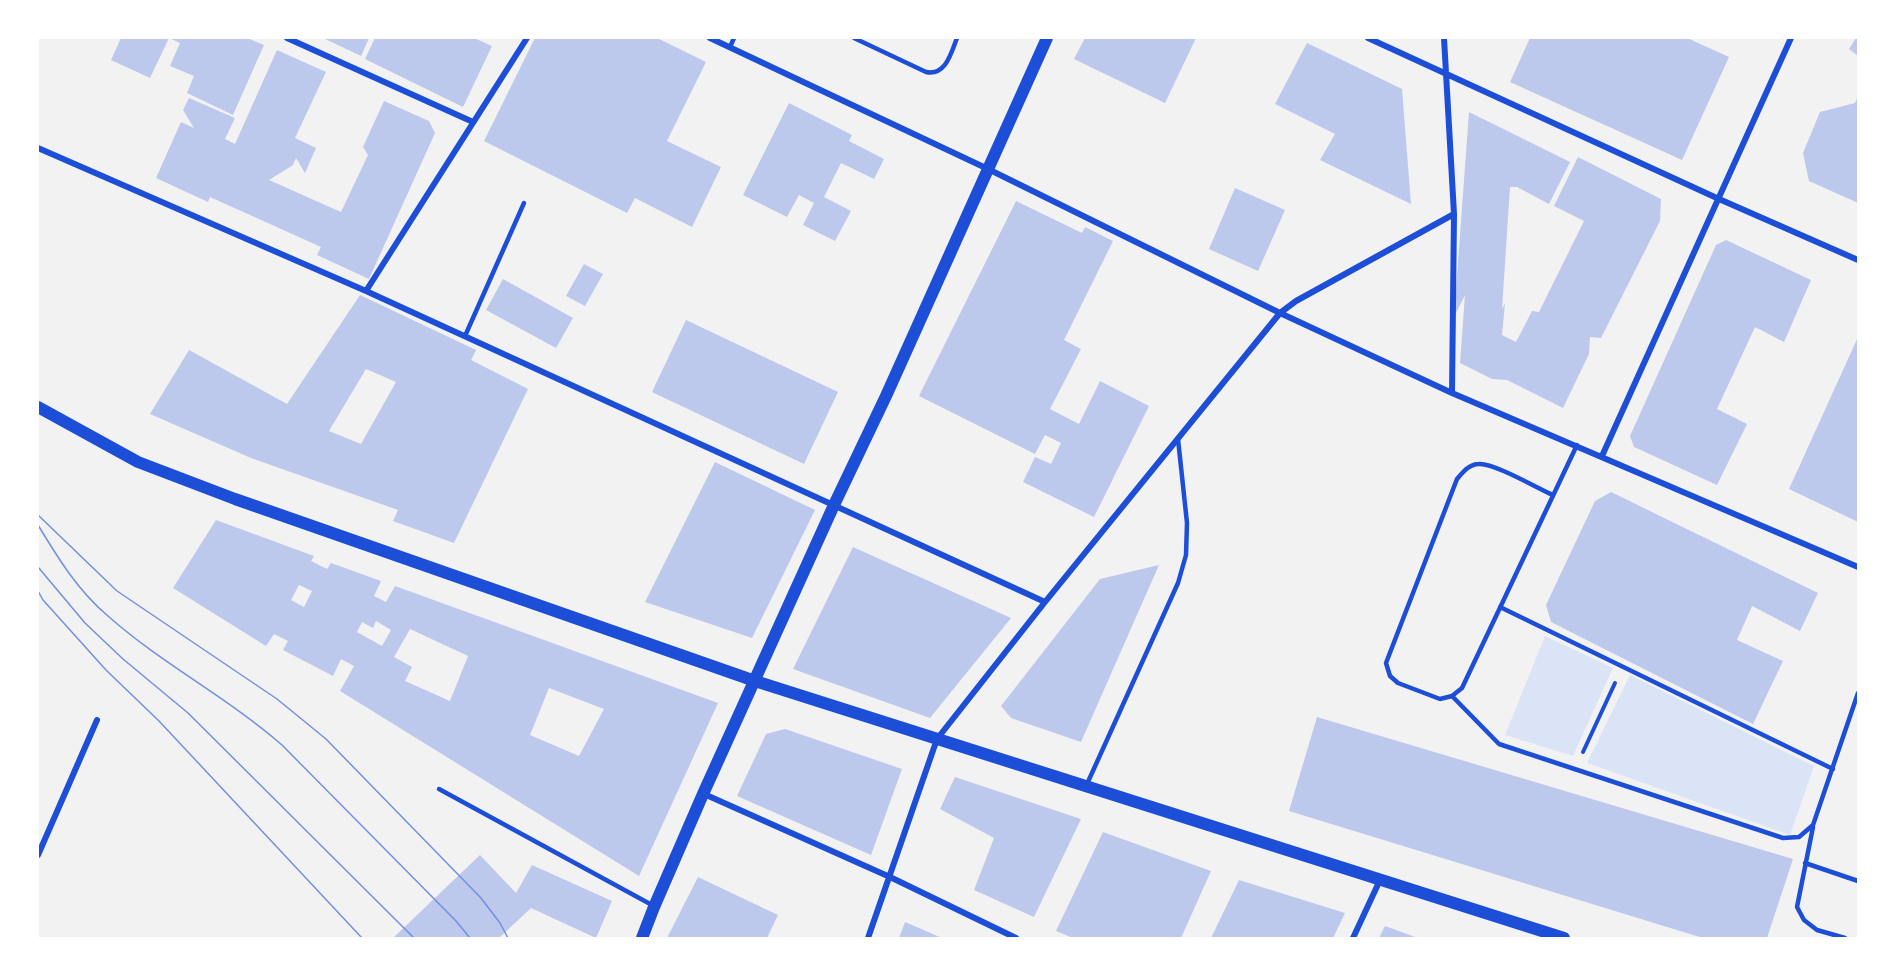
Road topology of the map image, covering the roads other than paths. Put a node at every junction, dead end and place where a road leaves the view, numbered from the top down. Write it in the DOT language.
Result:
graph roads {
  1 [pos="286,38"];
  2 [pos="527,38"];
  3 [pos="710,38"];
  4 [pos="734,38"];
  5 [pos="854,38"];
  6 [pos="957,38"];
  7 [pos="1047,38"];
  8 [pos="1368,38"];
  9 [pos="1443,38"];
  10 [pos="1791,38"];
  11 [pos="730,47"];
  12 [pos="1445,73"];
  13 [pos="473,122"];
  14 [pos="38,148"];
  15 [pos="988,169"];
  16 [pos="1719,199"];
  17 [pos="524,203"];
  18 [pos="1454,214"];
  19 [pos="1858,260"];
  20 [pos="366,291"];
  21 [pos="1280,312"];
  22 [pos="465,336"];
  23 [pos="1452,393"];
  24 [pos="38,407"];
  25 [pos="1178,438"];
  26 [pos="1577,445"];
  27 [pos="1602,456"];
  28 [pos="1553,495"];
  29 [pos="834,505"];
  30 [pos="1858,567"];
  31 [pos="1045,602"];
  32 [pos="1500,607"];
  33 [pos="754,681"];
  34 [pos="1858,693"];
  35 [pos="1452,696"];
  36 [pos="97,720"];
  37 [pos="937,739"];
  38 [pos="1833,769"];
  39 [pos="1086,787"];
  40 [pos="438,789"];
  41 [pos="703,794"];
  42 [pos="1813,825"];
  43 [pos="38,855"];
  44 [pos="1805,863"];
  45 [pos="890,877"];
  46 [pos="1380,880"];
  47 [pos="1858,881"];
  48 [pos="654,907"];
  49 [pos="642,939"];
  50 [pos="868,939"];
  51 [pos="1016,939"];
  52 [pos="1353,939"];
  53 [pos="1564,939"];
  54 [pos="1845,939"];
  1 -- 13 [label="street"];
  2 -- 13 [label="street"];
  3 -- 11 [label="street"];
  4 -- 11 [label="lane"];
  5 -- 6 [label="lane"];
  7 -- 15 [label="main road"];
  8 -- 12 [label="street"];
  9 -- 12 [label="street"];
  10 -- 16 [label="street"];
  11 -- 15 [label="street"];
  12 -- 16 [label="street"];
  12 -- 18 [label="street"];
  13 -- 20 [label="street"];
  14 -- 20 [label="street"];
  15 -- 21 [label="street"];
  15 -- 29 [label="main road"];
  16 -- 19 [label="street"];
  16 -- 27 [label="street"];
  17 -- 22 [label="lane"];
  18 -- 21 [label="street"];
  18 -- 23 [label="street"];
  20 -- 22 [label="street"];
  21 -- 23 [label="street"];
  21 -- 25 [label="street"];
  22 -- 29 [label="street"];
  23 -- 26 [label="street"];
  24 -- 33 [label="main road"];
  25 -- 31 [label="street"];
  25 -- 39 [label="lane"];
  26 -- 27 [label="street"];
  26 -- 28 [label="lane"];
  27 -- 30 [label="street"];
  28 -- 32 [label="lane"];
  28 -- 35 [label="lane"];
  29 -- 31 [label="street"];
  29 -- 33 [label="main road"];
  31 -- 37 [label="street"];
  32 -- 35 [label="lane"];
  32 -- 38 [label="lane"];
  33 -- 37 [label="main road"];
  33 -- 41 [label="main road"];
  34 -- 38 [label="lane"];
  35 -- 42 [label="lane"];
  36 -- 43 [label="street"];
  37 -- 39 [label="main road"];
  37 -- 45 [label="street"];
  38 -- 42 [label="lane"];
  39 -- 46 [label="main road"];
  40 -- 48 [label="lane"];
  41 -- 45 [label="street"];
  41 -- 48 [label="main road"];
  42 -- 44 [label="lane"];
  44 -- 47 [label="lane"];
  44 -- 54 [label="lane"];
  45 -- 50 [label="street"];
  45 -- 51 [label="street"];
  46 -- 52 [label="street"];
  46 -- 53 [label="main road"];
  48 -- 49 [label="main road"];
}
